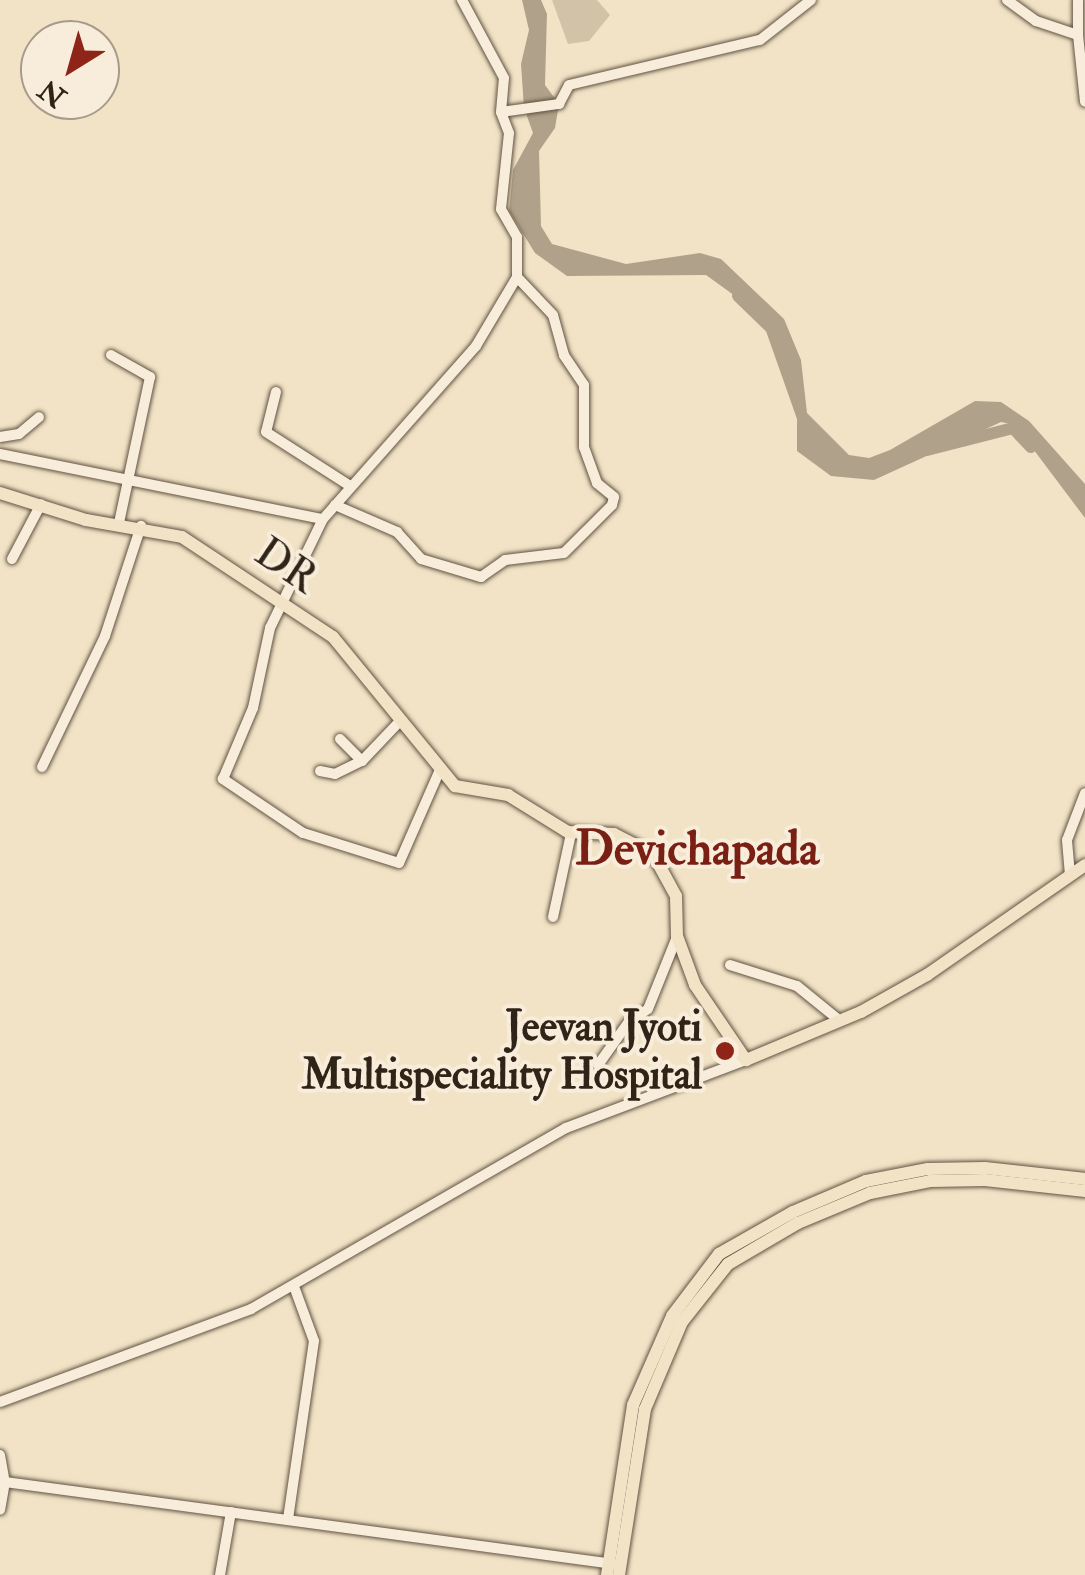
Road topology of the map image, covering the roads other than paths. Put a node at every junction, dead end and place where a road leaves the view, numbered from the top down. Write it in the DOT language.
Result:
graph roads {
  1 [pos="462,0"];
  2 [pos="811,0"];
  3 [pos="1007,0"];
  4 [pos="1078,0"];
  5 [pos="1078,35"];
  6 [pos="1085,102"];
  7 [pos="501,112"];
  8 [pos="517,277"];
  9 [pos="111,356"];
  10 [pos="276,392"];
  11 [pos="39,417"];
  12 [pos="0,437"];
  13 [pos="0,454"];
  14 [pos="132,483"];
  15 [pos="350,486"];
  16 [pos="0,493"];
  17 [pos="41,504"];
  18 [pos="335,505"];
  19 [pos="322,519"];
  20 [pos="119,522"];
  21 [pos="141,525"];
  22 [pos="12,560"];
  23 [pos="285,605"];
  24 [pos="400,722"];
  25 [pos="340,740"];
  26 [pos="362,761"];
  27 [pos="42,767"];
  28 [pos="320,771"];
  29 [pos="438,772"];
  30 [pos="1085,792"];
  31 [pos="572,834"];
  32 [pos="1085,864"];
  33 [pos="1070,875"];
  34 [pos="553,916"];
  35 [pos="678,936"];
  36 [pos="730,964"];
  37 [pos="840,1021"];
  38 [pos="746,1060"];
  39 [pos="598,1065"];
  40 [pos="1085,1179"];
  41 [pos="1085,1191"];
  42 [pos="295,1289"];
  43 [pos="0,1402"];
  44 [pos="0,1454"];
  45 [pos="5,1482"];
  46 [pos="0,1510"];
  47 [pos="231,1512"];
  48 [pos="288,1519"];
  49 [pos="416,1536"];
  50 [pos="414,1552"];
  51 [pos="613,1570"];
  52 [pos="220,1575"];
  1 -- 7 [label="street"];
  2 -- 7 [label="street"];
  3 -- 5 [label="street"];
  4 -- 5 [label="street"];
  5 -- 6 [label="street"];
  7 -- 8 [label="street"];
  8 -- 15 [label="street"];
  8 -- 18 [label="street"];
  9 -- 14 [label="street"];
  10 -- 15 [label="street"];
  11 -- 12 [label="street"];
  13 -- 14 [label="street"];
  14 -- 19 [label="street"];
  14 -- 20 [label="street"];
  15 -- 18 [label="street"];
  16 -- 17 [label="main road, DR"];
  17 -- 20 [label="main road, DR"];
  17 -- 22 [label="street"];
  18 -- 19 [label="street"];
  19 -- 23 [label="street"];
  20 -- 21 [label="main road, DR"];
  21 -- 23 [label="main road, DR"];
  21 -- 27 [label="street"];
  23 -- 24 [label="main road, DR"];
  23 -- 29 [label="street"];
  24 -- 26 [label="street"];
  24 -- 29 [label="main road, DR"];
  25 -- 26 [label="street"];
  26 -- 28 [label="street"];
  29 -- 31 [label="main road, DR"];
  30 -- 33 [label="street"];
  31 -- 34 [label="street"];
  31 -- 35 [label="main road"];
  32 -- 33 [label="main road"];
  33 -- 37 [label="main road"];
  35 -- 38 [label="main road"];
  35 -- 39 [label="street"];
  36 -- 37 [label="street"];
  37 -- 38 [label="main road"];
  38 -- 42 [label="street"];
  40 -- 51 [label="main road"];
  41 -- 51 [label="main road"];
  42 -- 43 [label="street"];
  42 -- 48 [label="street"];
  44 -- 45 [label="street"];
  45 -- 46 [label="street"];
  45 -- 47 [label="street"];
  47 -- 48 [label="street"];
  47 -- 52 [label="street"];
  48 -- 49 [label="street"];
  49 -- 50 [label="street"];
  49 -- 51 [label="street"];
}
